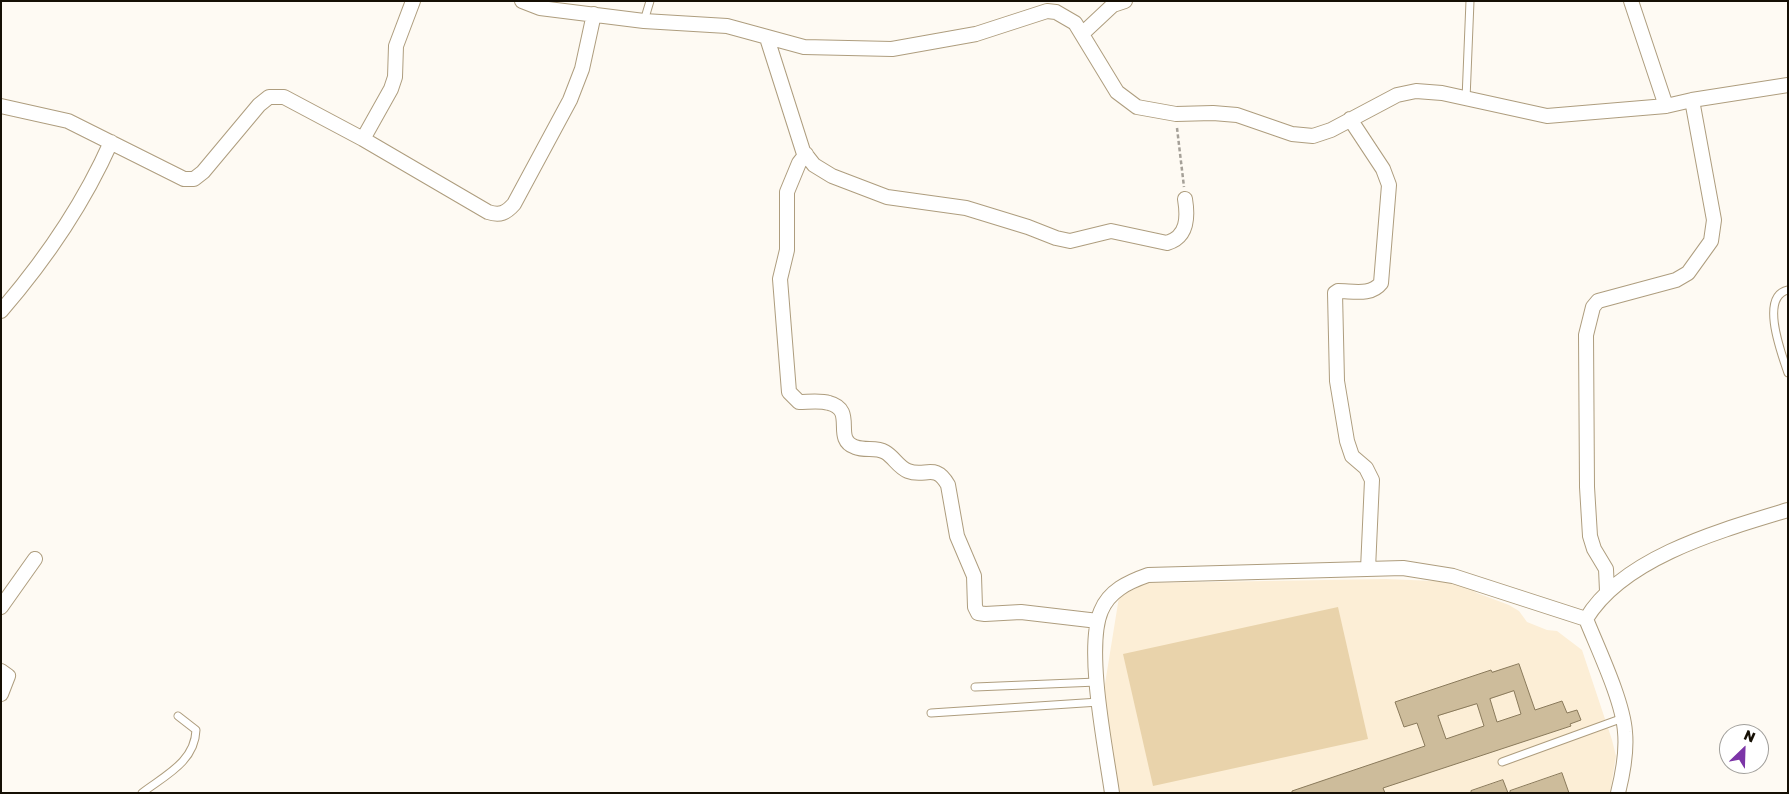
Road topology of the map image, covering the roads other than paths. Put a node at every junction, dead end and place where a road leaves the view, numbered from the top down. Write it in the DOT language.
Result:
graph roads {
  1 [pos="413,1"];
  2 [pos="522,1"];
  3 [pos="650,1"];
  4 [pos="1125,1"];
  5 [pos="1470,1"];
  6 [pos="1632,1"];
  7 [pos="594,14"];
  8 [pos="644,21"];
  9 [pos="1082,34"];
  10 [pos="767,38"];
  11 [pos="1788,85"];
  12 [pos="1466,98"];
  13 [pos="1692,100"];
  14 [pos="1,106"];
  15 [pos="1666,106"];
  16 [pos="1350,119"];
  17 [pos="363,139"];
  18 [pos="110,142"];
  19 [pos="806,154"];
  20 [pos="1185,199"];
  21 [pos="1788,290"];
  22 [pos="1,311"];
  23 [pos="1788,372"];
  24 [pos="1788,510"];
  25 [pos="35,559"];
  26 [pos="1368,569"];
  27 [pos="1607,591"];
  28 [pos="1,607"];
  29 [pos="1586,619"];
  30 [pos="1098,621"];
  31 [pos="1,671"];
  32 [pos="1097,682"];
  33 [pos="975,687"];
  34 [pos="1,694"];
  35 [pos="1099,702"];
  36 [pos="931,713"];
  37 [pos="178,716"];
  38 [pos="1623,718"];
  39 [pos="1502,762"];
  40 [pos="142,793"];
  41 [pos="1112,793"];
  42 [pos="1618,793"];
  1 -- 17 [label="street"];
  2 -- 7 [label="street"];
  3 -- 8 [label="lane"];
  4 -- 9 [label="street"];
  5 -- 12 [label="lane"];
  6 -- 15 [label="street"];
  7 -- 8 [label="street"];
  7 -- 17 [label="street"];
  8 -- 10 [label="street"];
  9 -- 10 [label="street"];
  9 -- 16 [label="street"];
  10 -- 19 [label="street"];
  11 -- 13 [label="street"];
  12 -- 15 [label="street"];
  12 -- 16 [label="street"];
  13 -- 15 [label="street"];
  13 -- 27 [label="street"];
  14 -- 18 [label="street"];
  16 -- 26 [label="street"];
  17 -- 18 [label="street"];
  18 -- 22 [label="street"];
  19 -- 20 [label="street"];
  19 -- 30 [label="street"];
  21 -- 23 [label="lane"];
  24 -- 27 [label="street"];
  25 -- 28 [label="street"];
  26 -- 29 [label="street"];
  26 -- 30 [label="street"];
  27 -- 29 [label="street"];
  29 -- 38 [label="street"];
  30 -- 32 [label="street"];
  31 -- 34 [label="street"];
  32 -- 33 [label="lane"];
  32 -- 35 [label="street"];
  35 -- 36 [label="lane"];
  35 -- 41 [label="street"];
  37 -- 40 [label="lane"];
  38 -- 39 [label="lane"];
  38 -- 42 [label="street"];
}
